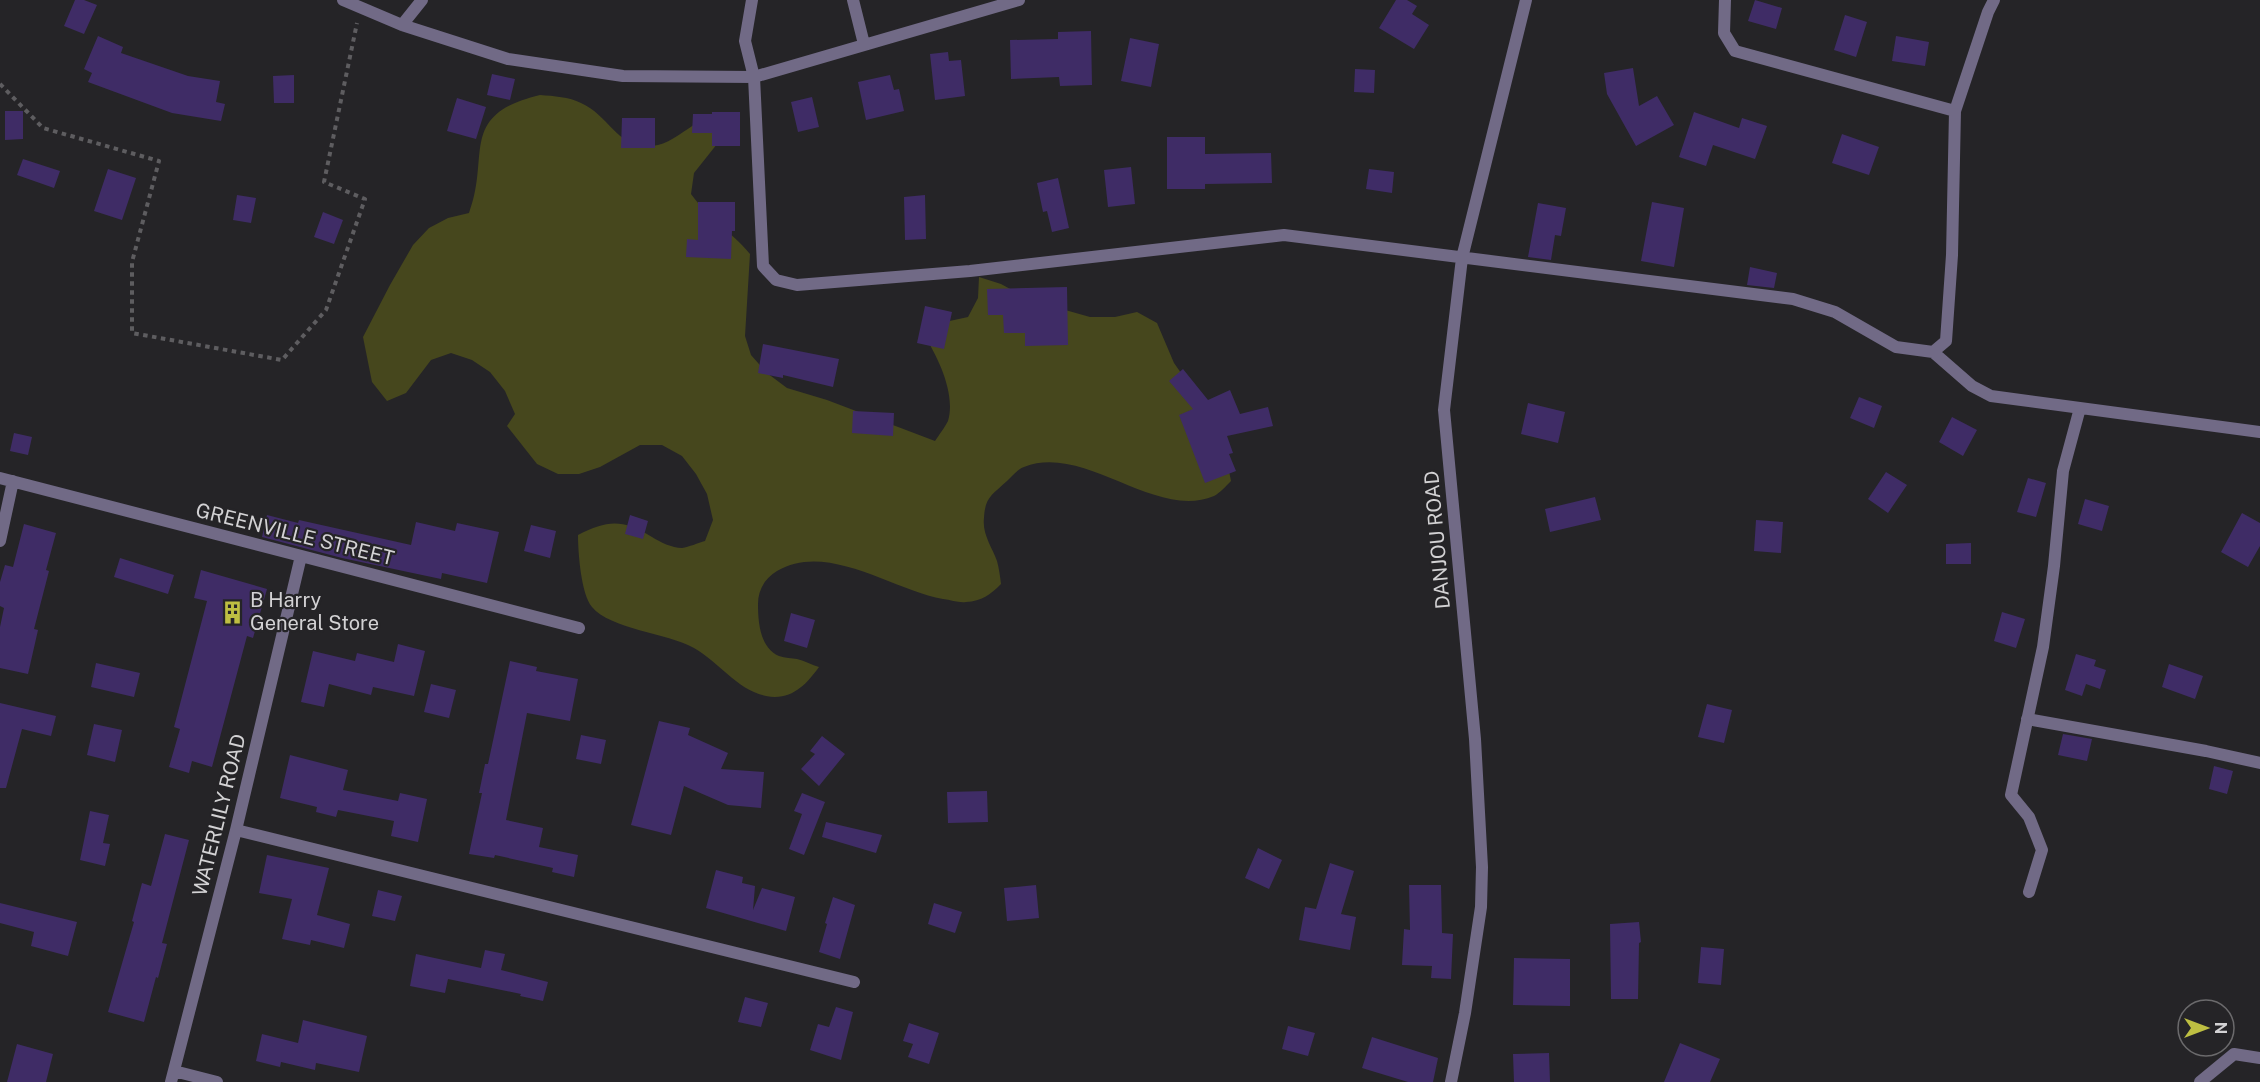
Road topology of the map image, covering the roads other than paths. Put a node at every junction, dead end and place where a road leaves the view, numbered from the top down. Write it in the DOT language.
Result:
graph roads {
  1 [pos="342,0"];
  2 [pos="422,0"];
  3 [pos="752,0"];
  4 [pos="853,0"];
  5 [pos="1019,0"];
  6 [pos="1526,0"];
  7 [pos="1725,0"];
  8 [pos="1994,0"];
  9 [pos="402,25"];
  10 [pos="864,44"];
  11 [pos="754,77"];
  12 [pos="1955,111"];
  13 [pos="1462,258"];
  14 [pos="1933,352"];
  15 [pos="2080,408"];
  16 [pos="2260,432"];
  17 [pos="0,478"];
  18 [pos="13,481"];
  19 [pos="0,541"];
  20 [pos="301,556"];
  21 [pos="579,628"];
  22 [pos="2027,719"];
  23 [pos="2260,763"];
  24 [pos="236,830"];
  25 [pos="2029,892"];
  26 [pos="854,982"];
  27 [pos="2260,1058"];
  28 [pos="173,1077"];
  29 [pos="217,1082"];
  30 [pos="1451,1082"];
  31 [pos="2200,1082"];
  1 -- 9 [label="street"];
  2 -- 9 [label="street"];
  3 -- 11 [label="street"];
  4 -- 10 [label="street"];
  5 -- 10 [label="street"];
  6 -- 13 [label="street, DANJOU ROAD"];
  7 -- 12 [label="street"];
  8 -- 12 [label="street"];
  9 -- 11 [label="street"];
  10 -- 11 [label="street"];
  11 -- 13 [label="street"];
  12 -- 14 [label="street"];
  13 -- 14 [label="street"];
  13 -- 30 [label="street, DANJOU ROAD"];
  14 -- 15 [label="street"];
  15 -- 16 [label="street"];
  15 -- 22 [label="street"];
  17 -- 18 [label="street, GREENVILLE STREET"];
  18 -- 19 [label="street"];
  18 -- 20 [label="street, GREENVILLE STREET"];
  20 -- 21 [label="street, GREENVILLE STREET"];
  20 -- 24 [label="street, WATERLILY ROAD"];
  22 -- 23 [label="street"];
  22 -- 25 [label="street"];
  24 -- 26 [label="street"];
  24 -- 28 [label="street, WATERLILY ROAD"];
  27 -- 31 [label="street"];
  28 -- 29 [label="street"];
}
